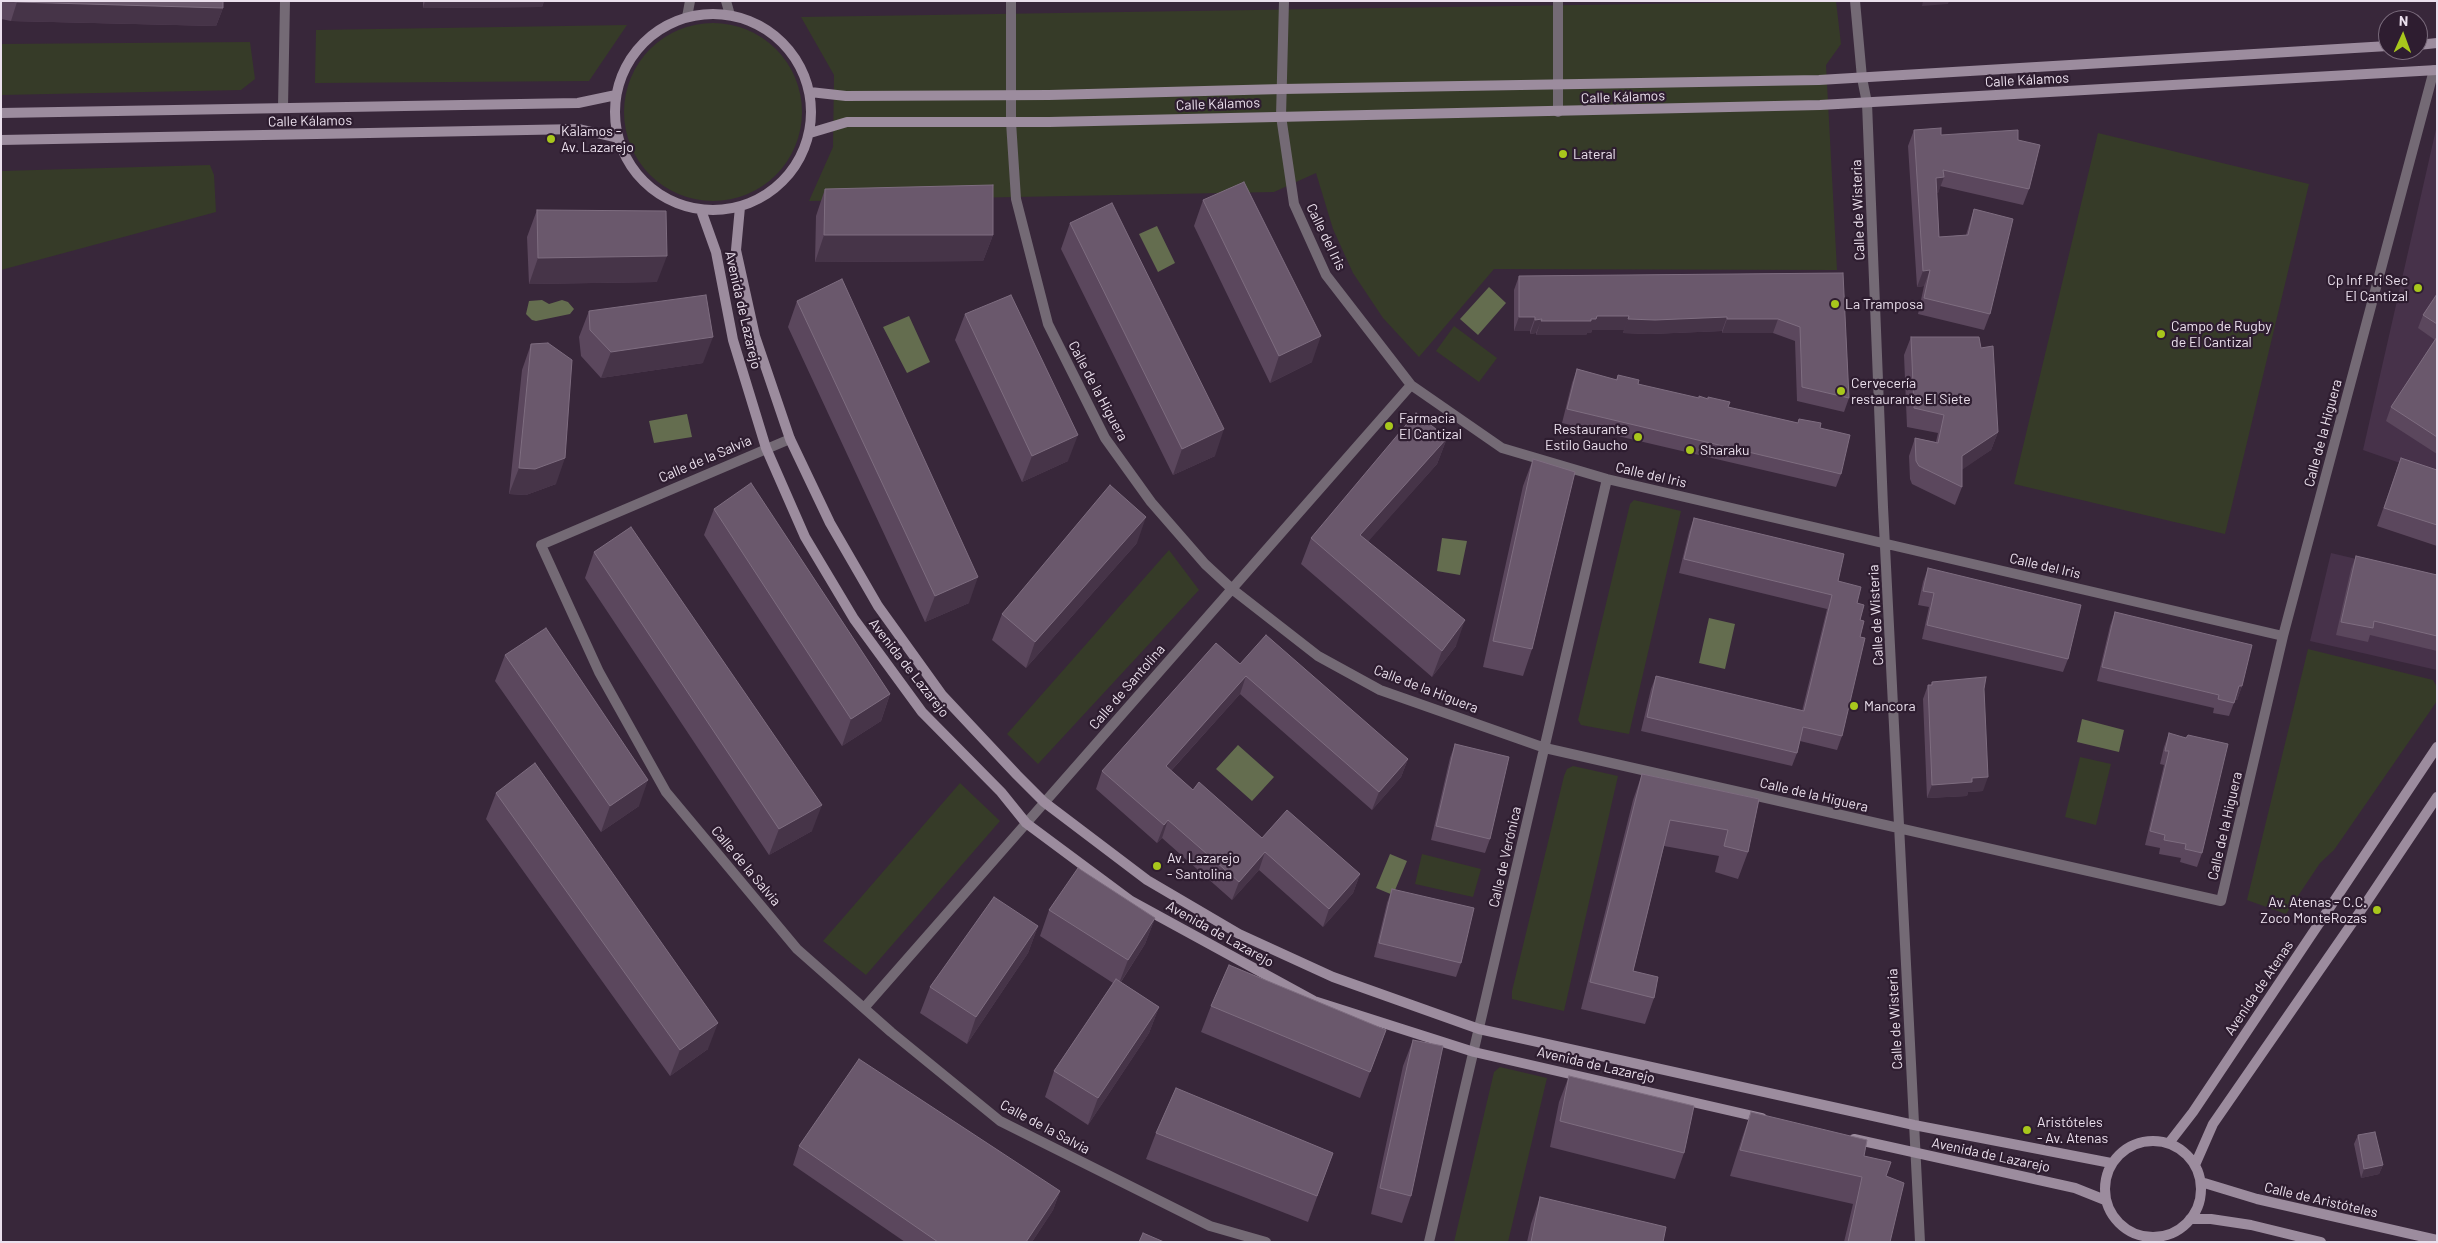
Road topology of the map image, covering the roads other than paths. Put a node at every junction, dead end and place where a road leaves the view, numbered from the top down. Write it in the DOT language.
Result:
graph roads {
  1 [pos="285,1"];
  2 [pos="690,1"];
  3 [pos="726,1"];
  4 [pos="1011,1"];
  5 [pos="1284,1"];
  6 [pos="1558,1"];
  7 [pos="1855,1"];
  8 [pos="730,15"];
  9 [pos="687,17"];
  10 [pos="2378,47"];
  11 [pos="2435,70"];
  12 [pos="1862,78"];
  13 [pos="1556,85"];
  14 [pos="1282,89"];
  15 [pos="810,92"];
  16 [pos="616,95"];
  17 [pos="1011,95"];
  18 [pos="1867,103"];
  19 [pos="283,108"];
  20 [pos="1558,112"];
  21 [pos="1,113"];
  22 [pos="1281,116"];
  23 [pos="1011,122"];
  24 [pos="810,133"];
  25 [pos="618,138"];
  26 [pos="1,140"];
  27 [pos="740,207"];
  28 [pos="701,210"];
  29 [pos="1411,385"];
  30 [pos="790,439"];
  31 [pos="766,448"];
  32 [pos="1607,479"];
  33 [pos="1886,543"];
  34 [pos="1232,589"];
  35 [pos="2283,636"];
  36 [pos="2437,747"];
  37 [pos="1545,748"];
  38 [pos="2437,796"];
  39 [pos="1044,802"];
  40 [pos="1026,823"];
  41 [pos="1900,830"];
  42 [pos="864,1008"];
  43 [pos="1479,1029"];
  44 [pos="1474,1052"];
  45 [pos="1773,1120"];
  46 [pos="1914,1125"];
  47 [pos="1840,1136"];
  48 [pos="2169,1143"];
  49 [pos="1917,1153"];
  50 [pos="2111,1163"];
  51 [pos="2195,1165"];
  52 [pos="2201,1182"];
  53 [pos="2106,1200"];
  54 [pos="2190,1219"];
  55 [pos="2437,1240"];
  56 [pos="1266,1242"];
  57 [pos="1429,1242"];
  58 [pos="1920,1242"];
  59 [pos="2321,1242"];
  1 -- 19 [label="street"];
  2 -- 9 [label="street"];
  3 -- 8 [label="street"];
  4 -- 17 [label="street, Calle de la Higuera"];
  5 -- 14 [label="street, Calle del Iris"];
  6 -- 13 [label="street"];
  7 -- 12 [label="street, Calle de Wisteria"];
  8 -- 9 [label="main road"];
  8 -- 15 [label="main road"];
  9 -- 16 [label="main road"];
  10 -- 12 [label="main road, Calle Kálamos"];
  11 -- 18 [label="main road, Calle Kálamos"];
  11 -- 35 [label="street, Calle de la Higuera"];
  12 -- 13 [label="main road, Calle Kálamos"];
  12 -- 18 [label="street, Calle de Wisteria"];
  13 -- 14 [label="main road, Calle Kálamos"];
  13 -- 20 [label="street"];
  14 -- 17 [label="main road, Calle Kálamos"];
  14 -- 22 [label="street, Calle del Iris"];
  15 -- 17 [label="main road, Calle Kálamos"];
  15 -- 24 [label="main road"];
  16 -- 19 [label="main road, Calle Kálamos"];
  16 -- 25 [label="main road"];
  17 -- 23 [label="street, Calle de la Higuera"];
  18 -- 20 [label="main road, Calle Kálamos"];
  18 -- 33 [label="street, Calle de Wisteria"];
  19 -- 21 [label="main road, Calle Kálamos"];
  20 -- 22 [label="main road, Calle Kálamos"];
  22 -- 23 [label="main road, Calle Kálamos"];
  22 -- 29 [label="street, Calle del Iris"];
  23 -- 24 [label="main road, Calle Kálamos"];
  23 -- 34 [label="street, Calle de la Higuera"];
  24 -- 27 [label="main road"];
  25 -- 26 [label="main road, Calle Kálamos"];
  25 -- 28 [label="main road"];
  27 -- 28 [label="main road"];
  27 -- 30 [label="main road, Avenida de Lazarejo"];
  28 -- 31 [label="main road, Avenida de Lazarejo"];
  29 -- 32 [label="street, Calle del Iris"];
  29 -- 34 [label="street, Calle de Santolina"];
  30 -- 31 [label="street, Calle de la Salvia"];
  30 -- 39 [label="main road, Avenida de Lazarejo"];
  31 -- 40 [label="main road, Avenida de Lazarejo"];
  31 -- 42 [label="street, Calle de la Salvia"];
  32 -- 33 [label="street, Calle del Iris"];
  32 -- 37 [label="street, Calle de Verónica"];
  33 -- 35 [label="street, Calle del Iris"];
  33 -- 41 [label="street, Calle de Wisteria"];
  34 -- 37 [label="street, Calle de la Higuera"];
  34 -- 39 [label="street, Calle de Santolina"];
  35 -- 41 [label="street, Calle de la Higuera"];
  36 -- 48 [label="main road, Avenida de Atenas"];
  37 -- 41 [label="street, Calle de la Higuera"];
  37 -- 43 [label="street, Calle de Verónica"];
  38 -- 51 [label="main road"];
  39 -- 40 [label="street, Calle de Santolina"];
  39 -- 43 [label="main road, Avenida de Lazarejo"];
  40 -- 42 [label="street, Calle de Santolina"];
  40 -- 44 [label="main road, Avenida de Lazarejo"];
  41 -- 46 [label="street, Calle de Wisteria"];
  42 -- 56 [label="street, Calle de la Salvia"];
  43 -- 44 [label="street, Calle de Verónica"];
  43 -- 46 [label="main road, Avenida de Lazarejo"];
  44 -- 45 [label="main road, Avenida de Lazarejo"];
  44 -- 57 [label="street, Calle de Verónica"];
  46 -- 49 [label="street"];
  46 -- 50 [label="main road, Avenida de Lazarejo"];
  47 -- 49 [label="main road, Avenida de Lazarejo"];
  48 -- 50 [label="main road"];
  48 -- 51 [label="main road"];
  49 -- 53 [label="main road, Avenida de Lazarejo"];
  49 -- 58 [label="street"];
  50 -- 53 [label="main road"];
  51 -- 52 [label="main road"];
  52 -- 54 [label="main road"];
  52 -- 55 [label="main road, Calle de Aristóteles"];
  53 -- 54 [label="main road"];
  54 -- 59 [label="main road"];
}
